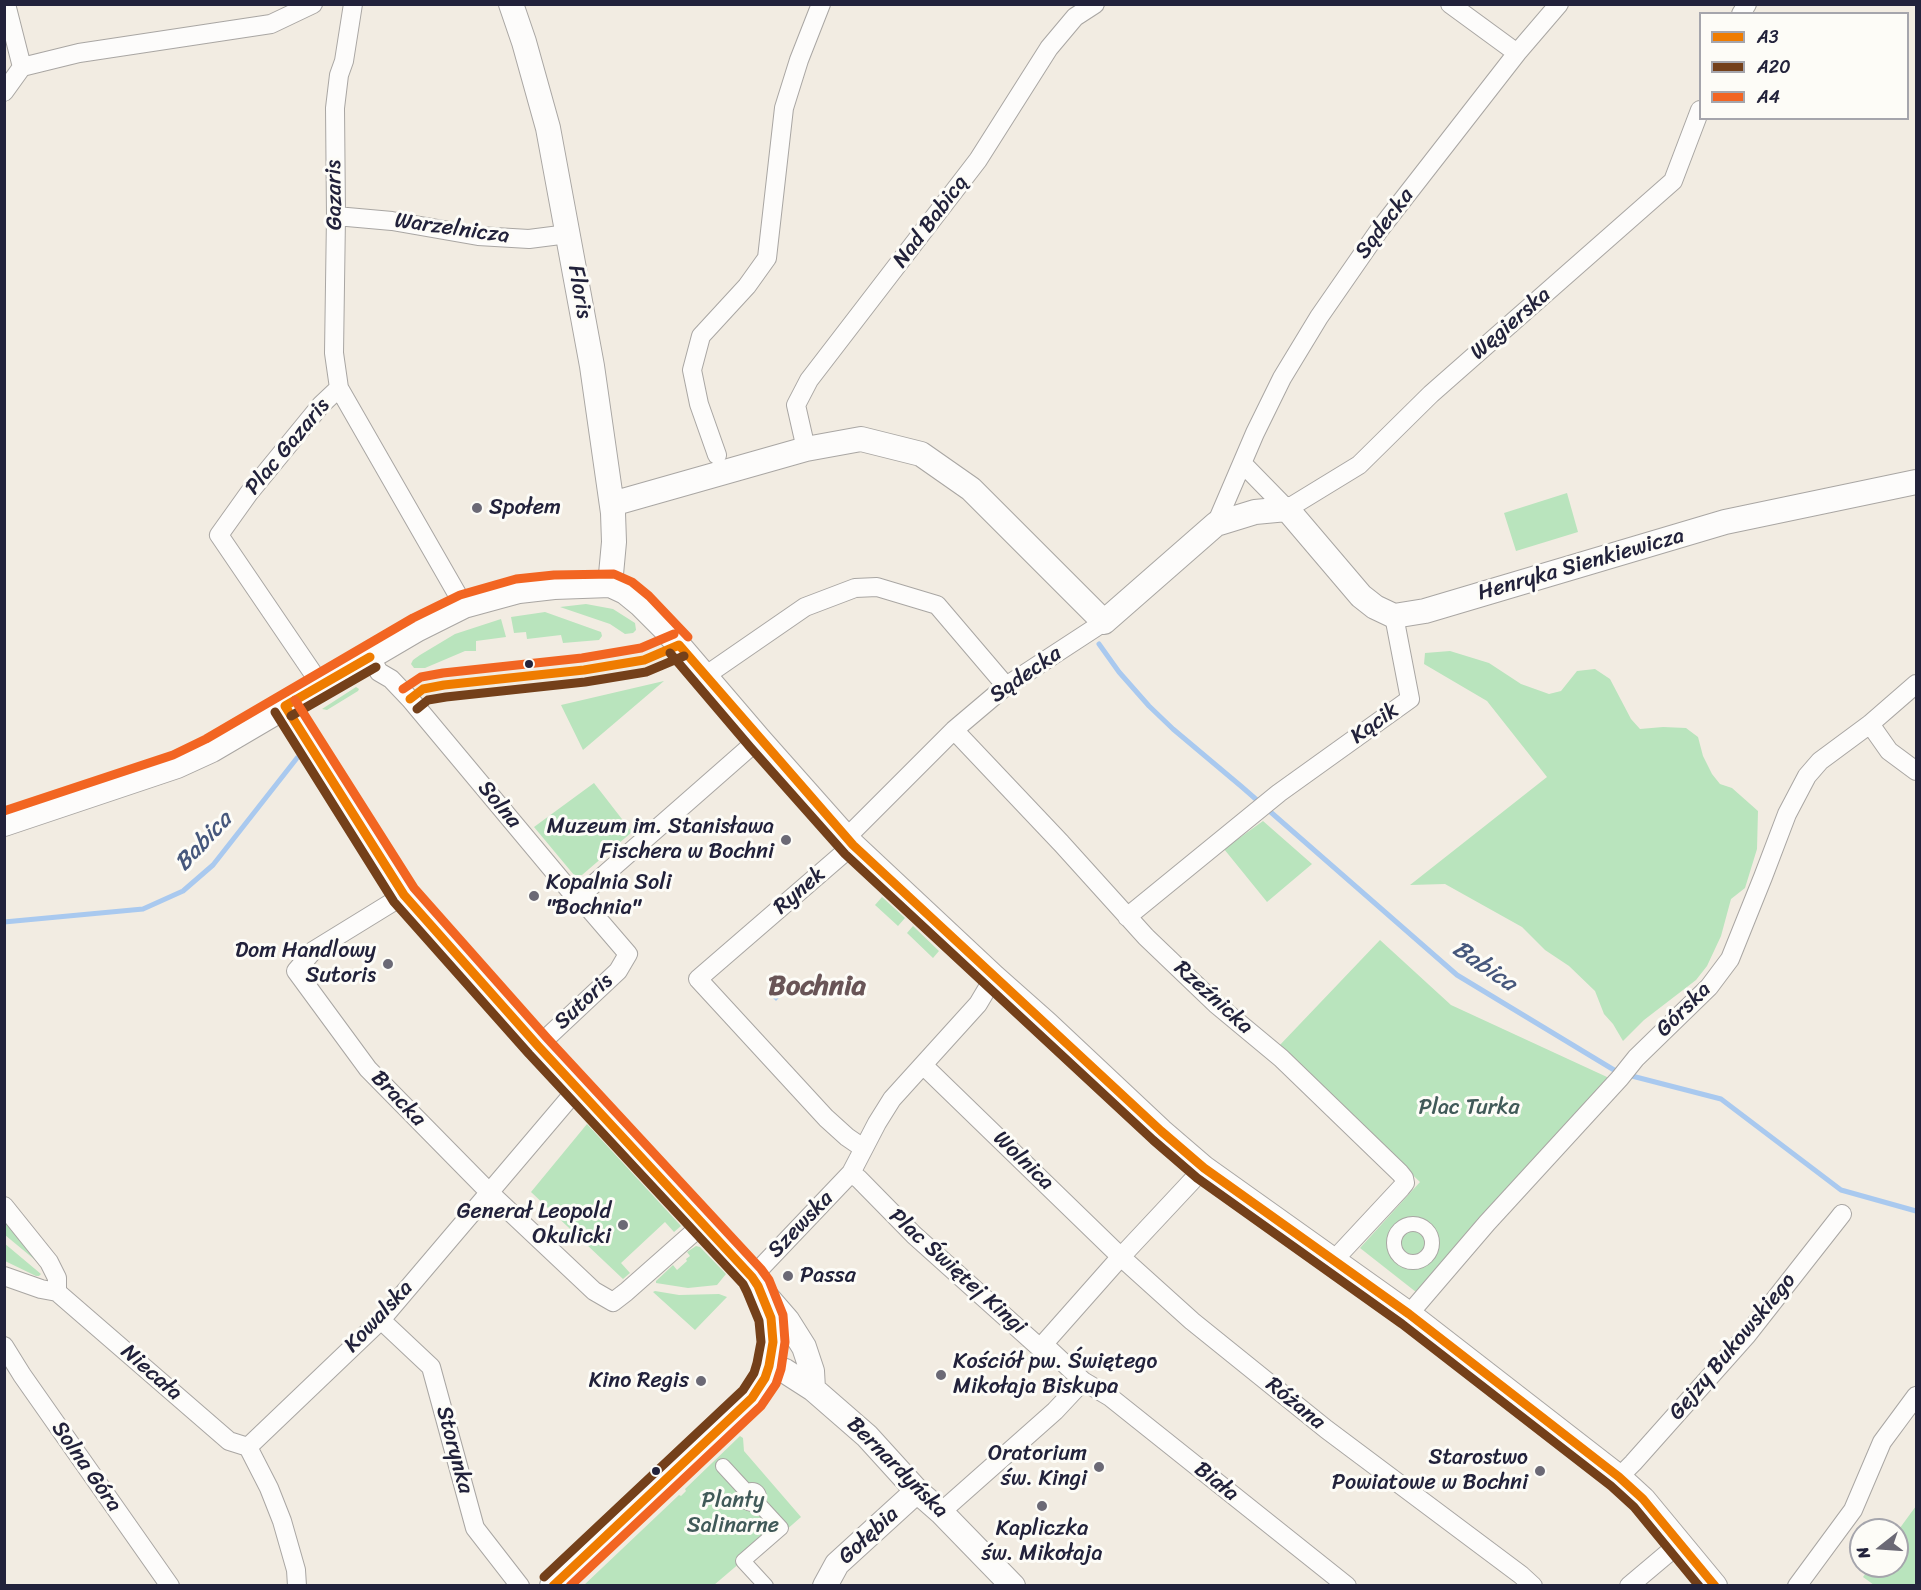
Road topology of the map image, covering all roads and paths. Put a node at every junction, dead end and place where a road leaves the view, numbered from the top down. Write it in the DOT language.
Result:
graph roads {
  1 [pos="6,4"];
  2 [pos="313,4"];
  3 [pos="353,4"];
  4 [pos="511,4"];
  5 [pos="821,4"];
  6 [pos="1095,4"];
  7 [pos="1450,4"];
  8 [pos="1559,4"];
  9 [pos="1517,53"];
  10 [pos="22,67"];
  11 [pos="4,92"];
  12 [pos="1699,115"];
  13 [pos="336,216"];
  14 [pos="568,234"];
  15 [pos="339,388"];
  16 [pos="806,449"];
  17 [pos="717,455"];
  18 [pos="1243,464"];
  19 [pos="1917,482"];
  20 [pos="612,504"];
  21 [pos="1287,509"];
  22 [pos="1216,524"];
  23 [pos="610,585"];
  24 [pos="464,606"];
  25 [pos="1394,616"];
  26 [pos="1104,622"];
  27 [pos="370,657"];
  28 [pos="705,676"];
  29 [pos="1917,684"];
  30 [pos="321,686"];
  31 [pos="1006,686"];
  32 [pos="285,706"];
  33 [pos="1870,724"];
  34 [pos="954,730"];
  35 [pos="759,739"];
  36 [pos="1917,771"];
  37 [pos="4,824"];
  38 [pos="850,841"];
  39 [pos="404,895"];
  40 [pos="579,897"];
  41 [pos="1127,917"];
  42 [pos="628,954"];
  43 [pos="994,977"];
  44 [pos="538,1046"];
  45 [pos="924,1066"];
  46 [pos="578,1088"];
  47 [pos="863,1148"];
  48 [pos="1204,1168"];
  49 [pos="851,1173"];
  50 [pos="489,1192"];
  51 [pos="4,1206"];
  52 [pos="1842,1214"];
  53 [pos="703,1224"];
  54 [pos="1121,1257"];
  55 [pos="1333,1261"];
  56 [pos="4,1276"];
  57 [pos="755,1281"];
  58 [pos="57,1292"];
  59 [pos="1409,1314"];
  60 [pos="381,1320"];
  61 [pos="4,1346"];
  62 [pos="1040,1348"];
  63 [pos="770,1366"];
  64 [pos="1083,1381"];
  65 [pos="813,1389"];
  66 [pos="1917,1396"];
  67 [pos="248,1447"];
  68 [pos="723,1466"];
  69 [pos="1619,1477"];
  70 [pos="917,1491"];
  71 [pos="941,1512"];
  72 [pos="1680,1543"];
  73 [pos="170,1586"];
  74 [pos="297,1586"];
  75 [pos="520,1586"];
  76 [pos="552,1586"];
  77 [pos="766,1586"];
  78 [pos="825,1586"];
  79 [pos="1013,1586"];
  80 [pos="1347,1586"];
  81 [pos="1533,1586"];
  82 [pos="1629,1586"];
  83 [pos="1715,1586"];
  84 [pos="1797,1586"];
  1 -- 10 [label="street"];
  2 -- 10 [label="street"];
  3 -- 13 [label="street, Gazaris"];
  4 -- 14 [label="street, Floris"];
  5 -- 17 [label="street"];
  6 -- 16 [label="street, Nad Babicą"];
  7 -- 9 [label="street"];
  8 -- 9 [label="street, Sądecka"];
  9 -- 18 [label="street, Sądecka"];
  10 -- 11 [label="street"];
  12 -- 21 [label="street, Węgierska"];
  13 -- 14 [label="street, Warzelnicza"];
  13 -- 15 [label="street, Gazaris"];
  14 -- 20 [label="street, Floris"];
  15 -- 24 [label="street, Plac Gazaris"];
  15 -- 30 [label="street, Plac Gazaris"];
  16 -- 20 [label="street"];
  16 -- 26 [label="street"];
  18 -- 21 [label="street"];
  18 -- 22 [label="street, Sądecka"];
  19 -- 25 [label="street, Henryka Sienkiewicza"];
  20 -- 23 [label="street, Floris"];
  21 -- 22 [label="street, Sądecka"];
  21 -- 25 [label="street"];
  22 -- 26 [label="street, Sądecka"];
  23 -- 24 [label="street"];
  23 -- 28 [label="street"];
  24 -- 27 [label="street"];
  25 -- 41 [label="street, Kącik"];
  26 -- 31 [label="street, Sądecka"];
  27 -- 30 [label="street"];
  27 -- 40 [label="street, Solna"];
  28 -- 31 [label="street"];
  28 -- 35 [label="street"];
  29 -- 33 [label="street, Górska"];
  30 -- 32 [label="street"];
  31 -- 34 [label="street, Sądecka"];
  32 -- 37 [label="street"];
  32 -- 39 [label="street"];
  33 -- 36 [label="street"];
  33 -- 59 [label="street, Górska"];
  34 -- 38 [label="street, Sądecka"];
  34 -- 41 [label="street, Rzeźnicka"];
  35 -- 38 [label="street"];
  35 -- 40 [label="street"];
  38 -- 43 [label="street"];
  38 -- 47 [label="street, Rynek"];
  39 -- 44 [label="street"];
  39 -- 50 [label="street, Bracka"];
  40 -- 42 [label="street, Solna"];
  41 -- 55 [label="street, Rzeźnicka"];
  42 -- 44 [label="street, Sutoris"];
  43 -- 45 [label="street"];
  43 -- 48 [label="street"];
  44 -- 46 [label="street"];
  45 -- 47 [label="street"];
  45 -- 54 [label="street, Wolnica"];
  46 -- 50 [label="street, Kowalska"];
  46 -- 53 [label="street"];
  47 -- 49 [label="street"];
  48 -- 54 [label="street"];
  48 -- 55 [label="street"];
  49 -- 57 [label="street, Szewska"];
  49 -- 62 [label="street, Plac Świętej Kingi"];
  50 -- 53 [label="street, Bracka"];
  50 -- 60 [label="street, Kowalska"];
  51 -- 58 [label="street"];
  52 -- 69 [label="street, Gejzy Bukowskiego"];
  53 -- 57 [label="street"];
  54 -- 62 [label="street"];
  54 -- 81 [label="street, Różana"];
  55 -- 59 [label="street"];
  56 -- 58 [label="street, Niecała"];
  57 -- 63 [label="street"];
  57 -- 65 [label="street"];
  58 -- 67 [label="street, Niecała"];
  59 -- 69 [label="street"];
  60 -- 67 [label="street, Kowalska"];
  60 -- 75 [label="street, Storynka"];
  61 -- 73 [label="street, Solna Góra"];
  62 -- 64 [label="street, Plac Świętej Kingi"];
  63 -- 65 [label="street, Bernardyńska"];
  63 -- 76 [label="street"];
  64 -- 71 [label="street"];
  64 -- 80 [label="street, Biała"];
  65 -- 70 [label="street, Bernardyńska"];
  66 -- 84 [label="street"];
  67 -- 74 [label="street"];
  68 -- 77 [label="street"];
  69 -- 72 [label="street"];
  70 -- 71 [label="street, Bernardyńska"];
  70 -- 78 [label="street, Gołębia"];
  71 -- 79 [label="street, Bernardyńska"];
  72 -- 82 [label="street"];
  72 -- 83 [label="street"];
}
